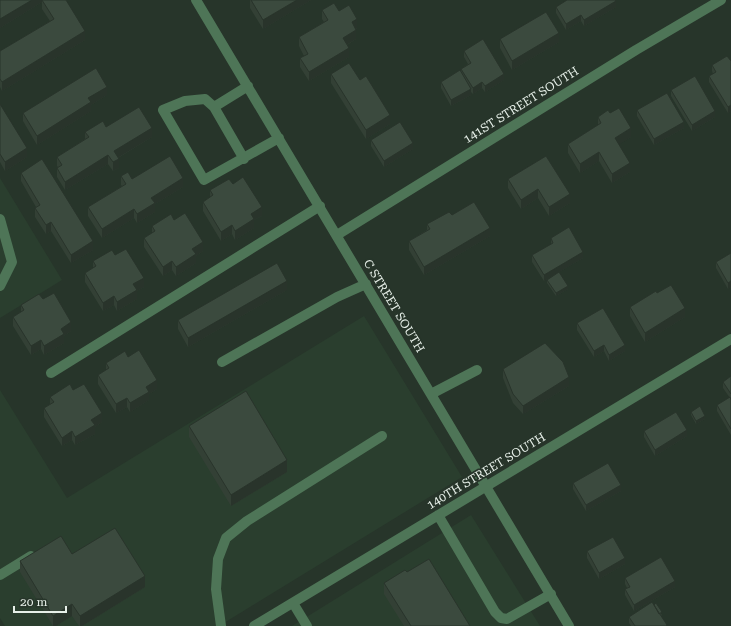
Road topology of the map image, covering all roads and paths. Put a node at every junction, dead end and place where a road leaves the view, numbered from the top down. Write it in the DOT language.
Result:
graph roads {
  1 [pos="196,0"];
  2 [pos="721,0"];
  3 [pos="248,86"];
  4 [pos="214,107"];
  5 [pos="279,138"];
  6 [pos="244,159"];
  7 [pos="320,206"];
  8 [pos="0,218"];
  9 [pos="2,232"];
  10 [pos="337,235"];
  11 [pos="366,284"];
  12 [pos="0,286"];
  13 [pos="731,339"];
  14 [pos="222,362"];
  15 [pos="477,370"];
  16 [pos="51,373"];
  17 [pos="431,394"];
  18 [pos="382,436"];
  19 [pos="486,486"];
  20 [pos="438,515"];
  21 [pos="42,549"];
  22 [pos="0,575"];
  23 [pos="550,594"];
  24 [pos="293,603"];
  25 [pos="221,626"];
  26 [pos="254,626"];
  27 [pos="307,626"];
  28 [pos="569,626"];
  1 -- 3 [label="street, C STREET SOUTH"];
  2 -- 10 [label="street, 141ST STREET SOUTH"];
  3 -- 4 [label="street"];
  3 -- 5 [label="street, C STREET SOUTH"];
  4 -- 6 [label="street"];
  4 -- 6 [label="street"];
  5 -- 6 [label="street"];
  5 -- 7 [label="street, C STREET SOUTH"];
  7 -- 10 [label="street, C STREET SOUTH"];
  7 -- 16 [label="street"];
  8 -- 9 [label="street"];
  9 -- 12 [label="street"];
  10 -- 11 [label="street, C STREET SOUTH"];
  11 -- 14 [label="street"];
  11 -- 17 [label="street, C STREET SOUTH"];
  13 -- 19 [label="street, 140TH STREET SOUTH"];
  15 -- 17 [label="street"];
  17 -- 19 [label="street, C STREET SOUTH"];
  18 -- 25 [label="street"];
  19 -- 20 [label="street, 140TH STREET SOUTH"];
  19 -- 23 [label="street, C STREET SOUTH"];
  20 -- 23 [label="street"];
  20 -- 24 [label="street, 140TH STREET SOUTH"];
  21 -- 22 [label="street"];
  23 -- 28 [label="street, C STREET SOUTH"];
  24 -- 26 [label="street, 140TH STREET SOUTH"];
  24 -- 27 [label="street"];
}
